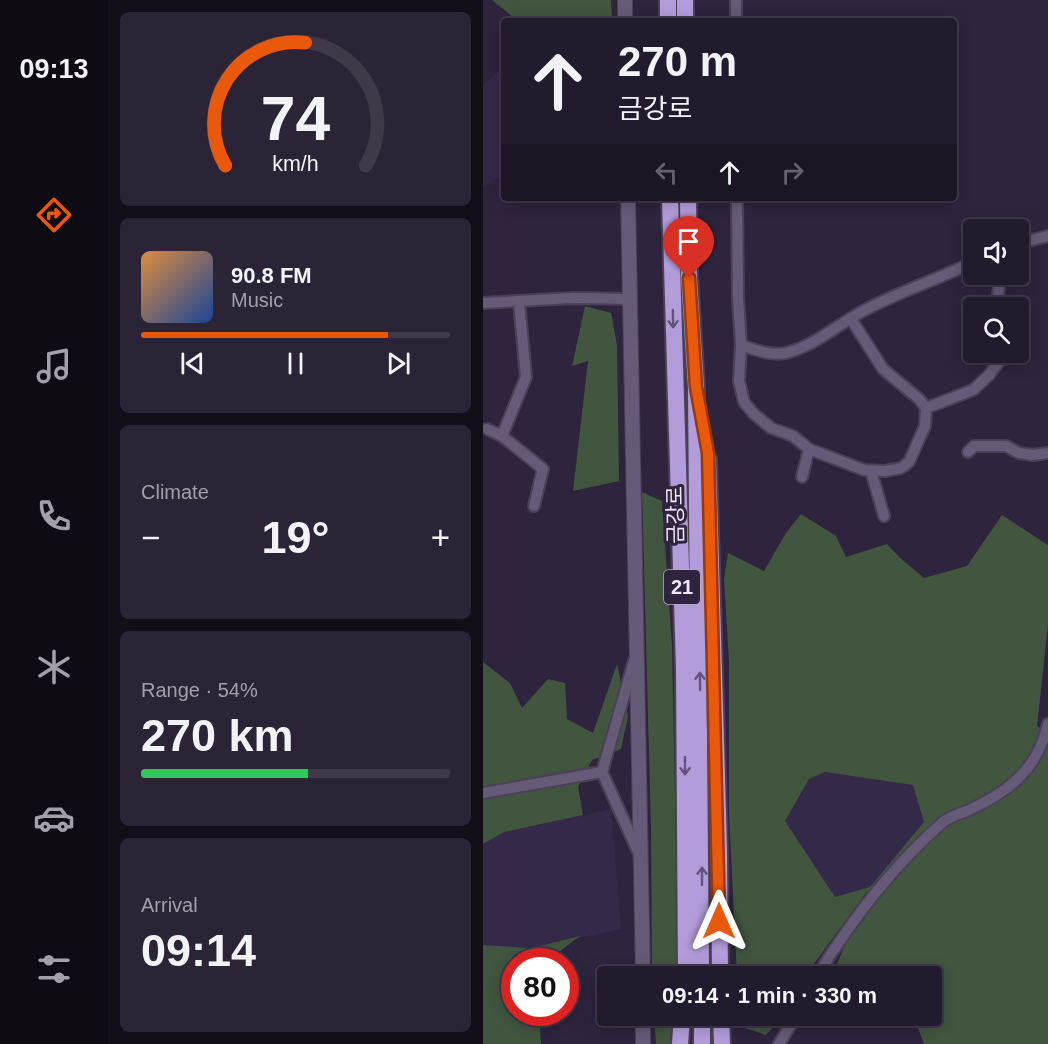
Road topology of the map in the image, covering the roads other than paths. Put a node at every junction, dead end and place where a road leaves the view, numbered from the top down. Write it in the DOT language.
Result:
graph roads {
  1 [pos="625,0"];
  2 [pos="668,0"];
  3 [pos="685,0"];
  4 [pos="736,0"];
  5 [pos="625,18"];
  6 [pos="668,18"];
  7 [pos="685,18"];
  8 [pos="736,18"];
  9 [pos="628,201"];
  10 [pos="670,201"];
  11 [pos="688,201"];
  12 [pos="737,201"];
  13 [pos="1048,236"];
  14 [pos="1029,241"];
  15 [pos="963,266"];
  16 [pos="630,299"];
  17 [pos="519,302"];
  18 [pos="483,303"];
  19 [pos="851,319"];
  20 [pos="741,345"];
  21 [pos="998,363"];
  22 [pos="696,387"];
  23 [pos="926,408"];
  24 [pos="487,429"];
  25 [pos="502,436"];
  26 [pos="809,449"];
  27 [pos="968,452"];
  28 [pos="1048,453"];
  29 [pos="871,471"];
  30 [pos="802,477"];
  31 [pos="534,506"];
  32 [pos="884,516"];
  33 [pos="638,649"];
  34 [pos="1048,724"];
  35 [pos="602,772"];
  36 [pos="483,793"];
  37 [pos="641,860"];
  38 [pos="643,966"];
  39 [pos="685,966"];
  40 [pos="701,966"];
  41 [pos="720,966"];
  42 [pos="824,966"];
  43 [pos="643,1026"];
  44 [pos="683,1026"];
  45 [pos="685,1026"];
  46 [pos="702,1026"];
  47 [pos="721,1026"];
  48 [pos="790,1026"];
  49 [pos="642,1044"];
  50 [pos="680,1044"];
  51 [pos="686,1044"];
  52 [pos="702,1044"];
  53 [pos="722,1044"];
  54 [pos="779,1044"];
  1 -- 5 [label="street"];
  2 -- 6 [label="highway"];
  3 -- 7 [label="highway"];
  4 -- 8 [label="street"];
  9 -- 16 [label="street"];
  10 -- 39 [label="highway, 금강로 / 21, one-way"];
  11 -- 22 [label="highway, 금강로 / 21"];
  12 -- 20 [label="street"];
  13 -- 14 [label="street"];
  15 -- 19 [label="street"];
  16 -- 17 [label="street"];
  16 -- 33 [label="street"];
  17 -- 18 [label="street"];
  17 -- 25 [label="street"];
  19 -- 20 [label="street"];
  19 -- 23 [label="street"];
  20 -- 26 [label="street"];
  21 -- 23 [label="street"];
  40 -- 22 [label="highway, 금강로 / 21, one-way"];
  22 -- 41 [label="highway"];
  23 -- 29 [label="street"];
  24 -- 25 [label="street"];
  25 -- 31 [label="street"];
  26 -- 29 [label="street"];
  26 -- 30 [label="street"];
  27 -- 28 [label="street"];
  29 -- 32 [label="street"];
  33 -- 35 [label="street"];
  33 -- 37 [label="street"];
  34 -- 42 [label="street"];
  35 -- 36 [label="street"];
  35 -- 37 [label="street"];
  37 -- 38 [label="street"];
  43 -- 49 [label="street"];
  44 -- 50 [label="highway"];
  45 -- 51 [label="highway"];
  46 -- 52 [label="highway"];
  47 -- 53 [label="highway"];
  48 -- 54 [label="street"];
}
